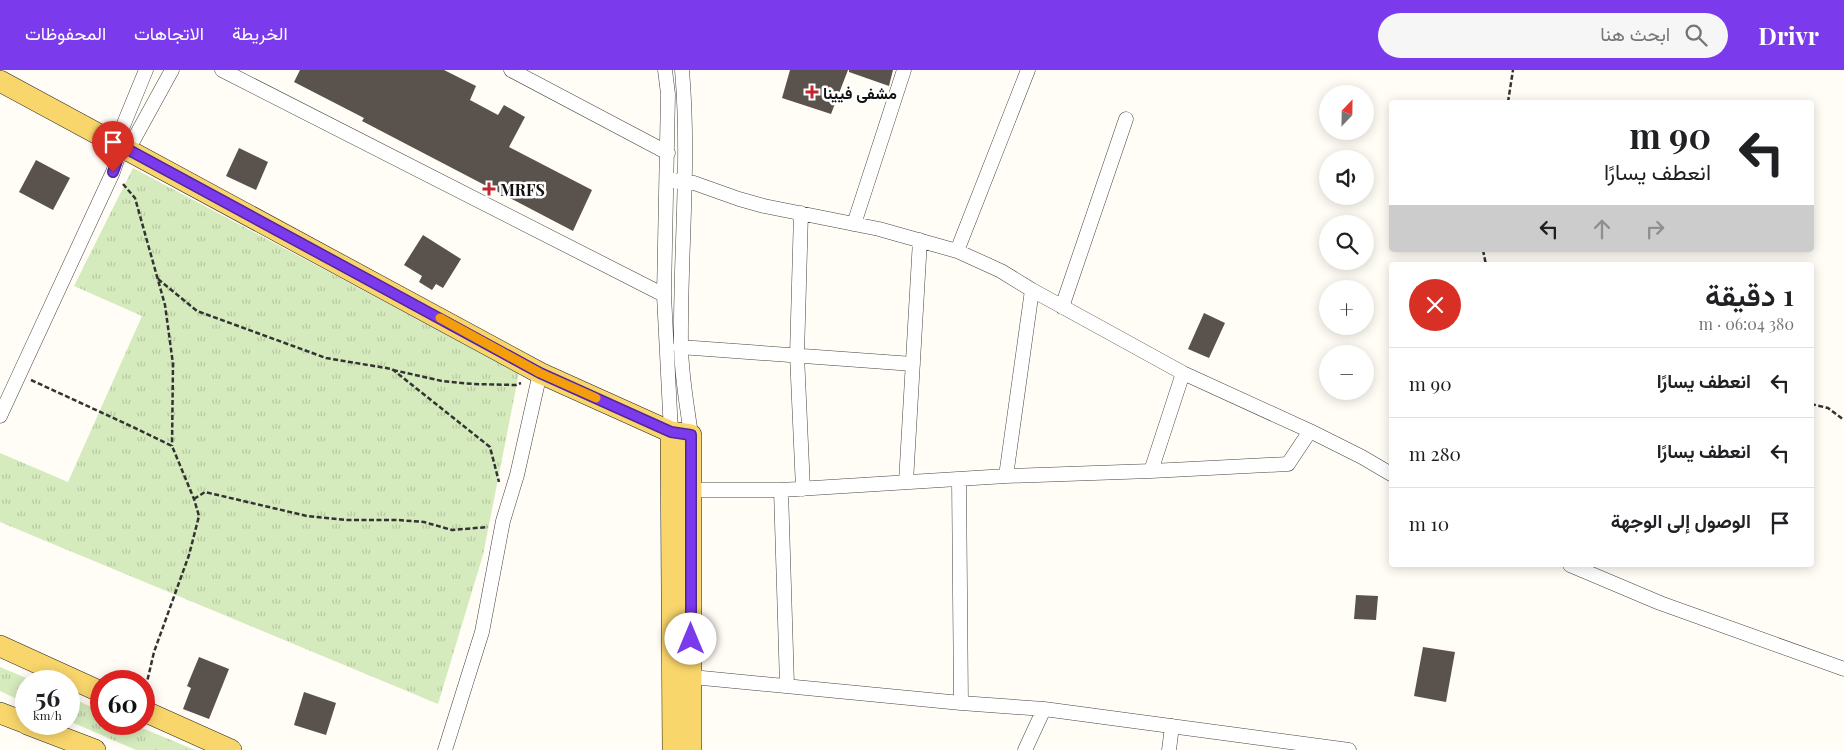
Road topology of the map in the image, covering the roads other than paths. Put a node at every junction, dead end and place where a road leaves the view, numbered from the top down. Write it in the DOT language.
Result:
graph roads {
  1 [pos="146,70"];
  2 [pos="172,70"];
  3 [pos="222,70"];
  4 [pos="511,70"];
  5 [pos="665,70"];
  6 [pos="682,70"];
  7 [pos="904,70"];
  8 [pos="1028,70"];
  9 [pos="0,81"];
  10 [pos="1126,119"];
  11 [pos="120,150"];
  12 [pos="668,153"];
  13 [pos="667,179"];
  14 [pos="683,180"];
  15 [pos="802,214"];
  16 [pos="854,224"];
  17 [pos="920,240"];
  18 [pos="957,251"];
  19 [pos="1032,290"];
  20 [pos="664,295"];
  21 [pos="1062,306"];
  22 [pos="680,346"];
  23 [pos="796,355"];
  24 [pos="912,364"];
  25 [pos="540,373"];
  26 [pos="1183,373"];
  27 [pos="0,416"];
  28 [pos="1310,431"];
  29 [pos="681,434"];
  30 [pos="1151,471"];
  31 [pos="1389,473"];
  32 [pos="1006,476"];
  33 [pos="959,479"];
  34 [pos="906,482"];
  35 [pos="803,489"];
  36 [pos="691,490"];
  37 [pos="781,490"];
  38 [pos="1575,567"];
  39 [pos="0,646"];
  40 [pos="1844,669"];
  41 [pos="692,677"];
  42 [pos="787,686"];
  43 [pos="90,687"];
  44 [pos="961,703"];
  45 [pos="1044,709"];
  46 [pos="0,713"];
  47 [pos="155,716"];
  48 [pos="15,719"];
  49 [pos="1172,726"];
  50 [pos="48,735"];
  51 [pos="65,744"];
  52 [pos="95,750"];
  53 [pos="231,750"];
  54 [pos="445,750"];
  55 [pos="673,750"];
  56 [pos="691,750"];
  57 [pos="1025,750"];
  58 [pos="1169,750"];
  59 [pos="1349,750"];
  1 -- 11 [label="street"];
  2 -- 11 [label="street"];
  3 -- 20 [label="street"];
  4 -- 12 [label="street"];
  5 -- 12 [label="street"];
  6 -- 14 [label="street"];
  7 -- 16 [label="street"];
  8 -- 18 [label="street"];
  9 -- 11 [label="main road"];
  10 -- 21 [label="street"];
  11 -- 25 [label="main road"];
  11 -- 27 [label="street"];
  12 -- 13 [label="street"];
  13 -- 14 [label="street"];
  13 -- 20 [label="street"];
  14 -- 15 [label="street"];
  14 -- 22 [label="street"];
  15 -- 16 [label="street"];
  15 -- 23 [label="street"];
  16 -- 17 [label="street"];
  17 -- 18 [label="street"];
  17 -- 24 [label="street"];
  18 -- 19 [label="street"];
  19 -- 21 [label="street"];
  19 -- 32 [label="street"];
  20 -- 29 [label="street"];
  21 -- 26 [label="street"];
  22 -- 23 [label="street"];
  22 -- 29 [label="street"];
  23 -- 24 [label="street"];
  23 -- 35 [label="street"];
  24 -- 34 [label="street"];
  25 -- 29 [label="main road"];
  25 -- 54 [label="street"];
  26 -- 28 [label="street"];
  26 -- 30 [label="street"];
  28 -- 30 [label="street"];
  28 -- 31 [label="street"];
  29 -- 36 [label="main road"];
  29 -- 55 [label="main road"];
  30 -- 32 [label="street"];
  32 -- 33 [label="street"];
  33 -- 34 [label="street"];
  33 -- 44 [label="street"];
  34 -- 35 [label="street"];
  35 -- 37 [label="street"];
  36 -- 37 [label="street"];
  36 -- 41 [label="main road"];
  37 -- 42 [label="street"];
  38 -- 40 [label="street"];
  39 -- 43 [label="main road"];
  41 -- 42 [label="street"];
  41 -- 56 [label="main road"];
  42 -- 44 [label="street"];
  44 -- 45 [label="street"];
  45 -- 49 [label="street"];
  45 -- 57 [label="street"];
  46 -- 48 [label="main road"];
  47 -- 53 [label="main road"];
  49 -- 58 [label="street"];
  49 -- 59 [label="street"];
  50 -- 51 [label="main road"];
  51 -- 52 [label="main road"];
}
